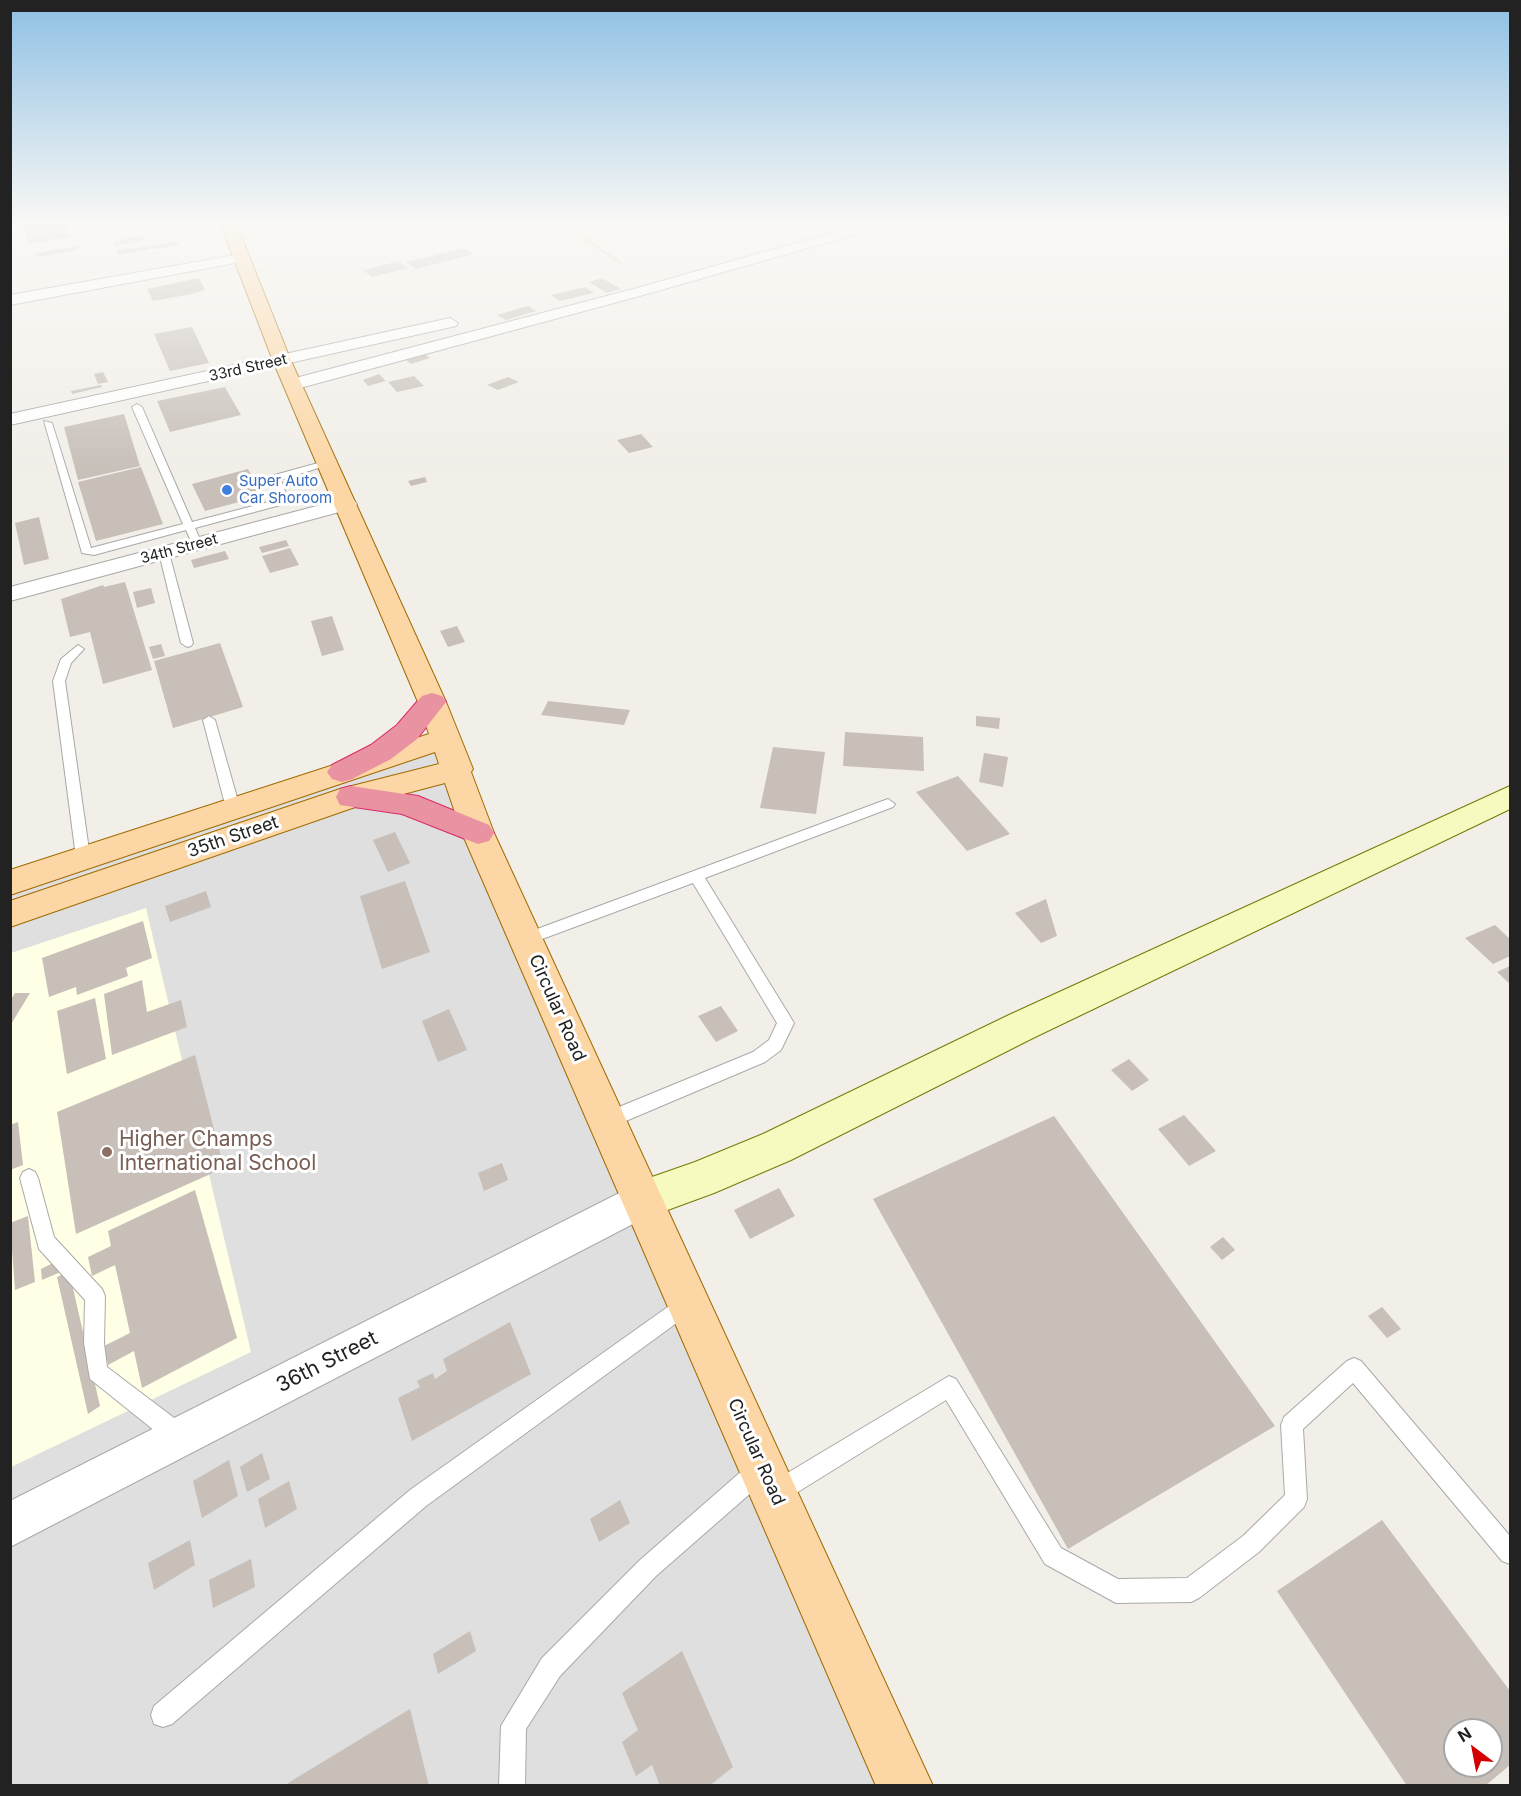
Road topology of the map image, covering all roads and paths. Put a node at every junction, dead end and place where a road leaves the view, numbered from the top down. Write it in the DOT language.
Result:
graph roads {
  1 [pos="261,307"];
  2 [pos="574,307"];
  3 [pos="472,318"];
  4 [pos="288,373"];
  5 [pos="137,407"];
  6 [pos="10,420"];
  7 [pos="47,423"];
  8 [pos="329,463"];
  9 [pos="347,504"];
  10 [pos="193,535"];
  11 [pos="164,553"];
  12 [pos="10,594"];
  13 [pos="187,643"];
  14 [pos="78,648"];
  15 [pos="432,702"];
  16 [pos="209,720"];
  17 [pos="452,754"];
  18 [pos="346,785"];
  19 [pos="1510,797"];
  20 [pos="888,804"];
  21 [pos="233,808"];
  22 [pos="478,833"];
  23 [pos="83,857"];
  24 [pos="125,859"];
  25 [pos="696,875"];
  26 [pos="10,883"];
  27 [pos="10,914"];
  28 [pos="526,939"];
  29 [pos="608,1120"];
  30 [pos="29,1178"];
  31 [pos="643,1198"];
  32 [pos="689,1302"];
  33 [pos="180,1437"];
  34 [pos="768,1481"];
  35 [pos="10,1525"];
  36 [pos="1510,1553"];
  37 [pos="163,1715"];
  38 [pos="512,1785"];
  39 [pos="905,1785"];
  1 -- 4 [label="main road, Circular Road"];
  2 -- 4 [label="street"];
  3 -- 4 [label="street, 33rd Street"];
  4 -- 6 [label="street, 33rd Street"];
  4 -- 8 [label="main road, Circular Road"];
  5 -- 10 [label="lane"];
  7 -- 10 [label="lane"];
  8 -- 9 [label="main road, Circular Road"];
  8 -- 10 [label="lane"];
  9 -- 10 [label="street, 34th Street"];
  9 -- 15 [label="main road, Circular Road"];
  10 -- 11 [label="street, 34th Street"];
  11 -- 12 [label="street, 34th Street"];
  11 -- 13 [label="lane"];
  14 -- 23 [label="lane"];
  15 -- 17 [label="main road, Circular Road"];
  15 -- 18 [label="highway"];
  16 -- 21 [label="lane"];
  17 -- 18 [label="main road, 35th Street"];
  17 -- 22 [label="main road, Circular Road"];
  18 -- 21 [label="main road, 35th Street"];
  18 -- 22 [label="highway"];
  18 -- 24 [label="main road, 35th Street"];
  19 -- 31 [label="street"];
  20 -- 25 [label="lane"];
  21 -- 24 [label="main road, 35th Street"];
  22 -- 28 [label="main road, Circular Road"];
  23 -- 24 [label="main road, 35th Street"];
  23 -- 26 [label="main road, 35th Street"];
  24 -- 27 [label="main road, 35th Street"];
  25 -- 28 [label="lane"];
  25 -- 29 [label="lane"];
  28 -- 29 [label="main road, Circular Road"];
  29 -- 31 [label="main road, Circular Road"];
  30 -- 33 [label="lane"];
  31 -- 32 [label="main road, Circular Road"];
  31 -- 33 [label="street, 36th Street"];
  32 -- 34 [label="main road, Circular Road"];
  32 -- 37 [label="lane"];
  33 -- 35 [label="street, 36th Street"];
  34 -- 36 [label="lane"];
  34 -- 38 [label="lane"];
  34 -- 39 [label="main road, Circular Road"];
}
